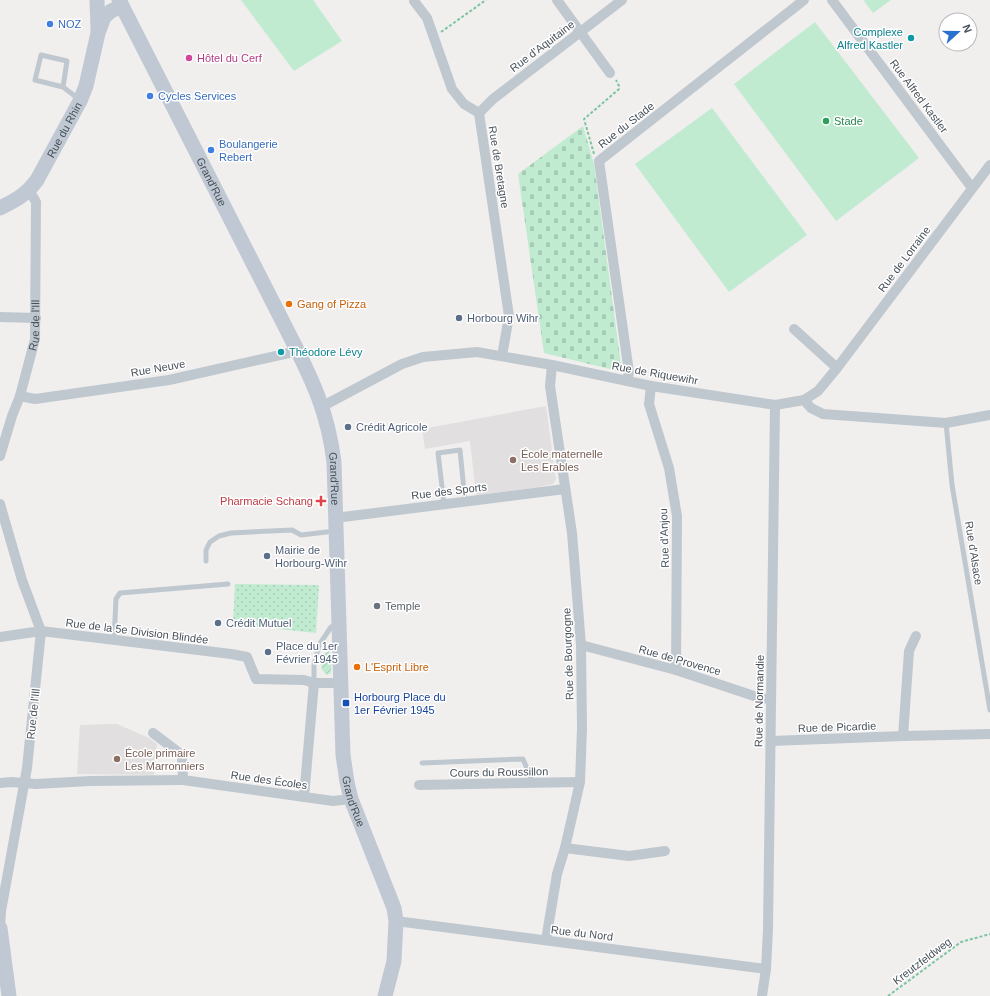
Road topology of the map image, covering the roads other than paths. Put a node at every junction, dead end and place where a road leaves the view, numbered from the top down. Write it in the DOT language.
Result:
graph roads {
  1 [pos="97,0"];
  2 [pos="104,0"];
  3 [pos="557,0"];
  4 [pos="622,0"];
  5 [pos="804,0"];
  6 [pos="832,0"];
  7 [pos="414,1"];
  8 [pos="121,3"];
  9 [pos="97,17"];
  10 [pos="580,32"];
  11 [pos="98,33"];
  12 [pos="610,73"];
  13 [pos="63,87"];
  14 [pos="80,101"];
  15 [pos="479,113"];
  16 [pos="990,164"];
  17 [pos="972,188"];
  18 [pos="30,190"];
  19 [pos="0,208"];
  20 [pos="0,317"];
  21 [pos="36,318"];
  22 [pos="794,330"];
  23 [pos="298,351"];
  24 [pos="502,356"];
  25 [pos="552,365"];
  26 [pos="837,368"];
  27 [pos="627,381"];
  28 [pos="651,386"];
  29 [pos="20,396"];
  30 [pos="804,400"];
  31 [pos="776,405"];
  32 [pos="322,406"];
  33 [pos="990,415"];
  34 [pos="946,423"];
  35 [pos="0,456"];
  36 [pos="565,489"];
  37 [pos="466,501"];
  38 [pos="0,504"];
  39 [pos="444,504"];
  40 [pos="336,524"];
  41 [pos="206,561"];
  42 [pos="228,584"];
  43 [pos="339,626"];
  44 [pos="41,631"];
  45 [pos="916,636"];
  46 [pos="0,637"];
  47 [pos="114,640"];
  48 [pos="581,645"];
  49 [pos="676,670"];
  50 [pos="341,682"];
  51 [pos="314,683"];
  52 [pos="771,700"];
  53 [pos="990,710"];
  54 [pos="153,733"];
  55 [pos="990,734"];
  56 [pos="903,736"];
  57 [pos="771,741"];
  58 [pos="422,762"];
  59 [pos="184,780"];
  60 [pos="580,782"];
  61 [pos="0,783"];
  62 [pos="24,783"];
  63 [pos="533,783"];
  64 [pos="419,785"];
  65 [pos="304,797"];
  66 [pos="352,799"];
  67 [pos="565,848"];
  68 [pos="665,851"];
  69 [pos="396,921"];
  70 [pos="0,928"];
  71 [pos="546,940"];
  72 [pos="766,969"];
  73 [pos="10,996"];
  74 [pos="385,996"];
  75 [pos="762,996"];
  1 -- 9 [label="main road, Rue du Rhin"];
  2 -- 9 [label="main road, Rue du Rhin"];
  3 -- 10 [label="street"];
  4 -- 10 [label="street, Rue d'Aquitaine"];
  5 -- 27 [label="street, Rue du Stade"];
  6 -- 17 [label="street, Rue Alfred Kastler"];
  7 -- 15 [label="street, Rue de Bretagne"];
  8 -- 11 [label="main road, Rue du Rhin"];
  8 -- 23 [label="main road, Grand'Rue"];
  9 -- 11 [label="main road, Rue du Rhin"];
  10 -- 12 [label="street"];
  10 -- 15 [label="street, Rue d'Aquitaine"];
  11 -- 14 [label="main road, Rue du Rhin"];
  13 -- 13 [label="lane"];
  13 -- 14 [label="lane"];
  14 -- 18 [label="main road, Rue du Rhin"];
  15 -- 24 [label="street, Rue de Bretagne"];
  16 -- 17 [label="street, Rue de Lorraine"];
  17 -- 26 [label="street, Rue de Lorraine"];
  18 -- 19 [label="main road, Rue du Rhin"];
  18 -- 21 [label="street, Rue de l'Ill"];
  20 -- 21 [label="street"];
  21 -- 29 [label="street, Rue de l'Ill"];
  22 -- 26 [label="street"];
  23 -- 29 [label="street, Rue Neuve"];
  23 -- 32 [label="main road, Grand'Rue"];
  24 -- 25 [label="street, Rue de Riquewihr"];
  24 -- 32 [label="street, Rue de Riquewihr"];
  25 -- 27 [label="street, Rue de Riquewihr"];
  25 -- 36 [label="street, Rue de Bourgogne"];
  26 -- 30 [label="street, Rue de Lorraine"];
  27 -- 28 [label="street, Rue de Riquewihr"];
  28 -- 31 [label="street, Rue de Riquewihr"];
  28 -- 49 [label="street, Rue d'Anjou"];
  29 -- 35 [label="street, Rue de l'Ill"];
  30 -- 31 [label="street, Rue de Riquewihr"];
  30 -- 34 [label="street"];
  31 -- 52 [label="street, Rue de Normandie"];
  32 -- 40 [label="main road, Grand'Rue"];
  33 -- 34 [label="street"];
  34 -- 53 [label="lane, Rue d'Alsace"];
  36 -- 37 [label="street, Rue des Sports"];
  36 -- 48 [label="street, Rue de Bourgogne"];
  37 -- 39 [label="street, Rue des Sports"];
  37 -- 39 [label="lane"];
  38 -- 44 [label="street, Rue de l'Ill"];
  39 -- 40 [label="street, Rue des Sports"];
  40 -- 41 [label="lane"];
  40 -- 43 [label="main road, Grand'Rue"];
  42 -- 47 [label="lane"];
  43 -- 50 [label="main road, Grand'Rue"];
  43 -- 51 [label="lane"];
  44 -- 46 [label="street, Rue de la 5e Division Blindée"];
  44 -- 47 [label="street, Rue de la 5e Division Blindée"];
  44 -- 62 [label="street, Rue de l'Ill"];
  45 -- 56 [label="street"];
  47 -- 51 [label="street, Rue de la 5e Division Blindée"];
  48 -- 49 [label="street, Rue de Provence"];
  48 -- 60 [label="street, Rue de Bourgogne"];
  49 -- 52 [label="street, Rue de Provence"];
  50 -- 51 [label="street"];
  50 -- 66 [label="main road, Grand'Rue"];
  51 -- 65 [label="street"];
  52 -- 57 [label="street, Rue de Normandie"];
  54 -- 59 [label="street"];
  55 -- 56 [label="street, Rue de Picardie"];
  56 -- 57 [label="street, Rue de Picardie"];
  57 -- 72 [label="street, Rue de Normandie"];
  58 -- 63 [label="lane"];
  59 -- 62 [label="street, Rue des Écoles"];
  59 -- 65 [label="street, Rue des Écoles"];
  60 -- 63 [label="street, Cours du Roussillon"];
  60 -- 67 [label="street, Rue de Bourgogne"];
  61 -- 62 [label="street, Rue des Écoles"];
  62 -- 70 [label="street, Rue de l'Ill"];
  63 -- 64 [label="street, Cours du Roussillon"];
  65 -- 66 [label="street, Rue des Écoles"];
  66 -- 69 [label="main road, Grand'Rue"];
  67 -- 68 [label="street"];
  67 -- 71 [label="street, Rue de Bourgogne"];
  69 -- 71 [label="street, Rue du Nord"];
  69 -- 74 [label="main road, Grand'Rue"];
  70 -- 73 [label="main road"];
  71 -- 72 [label="street, Rue du Nord"];
  72 -- 75 [label="street, Rue de Normandie"];
}
